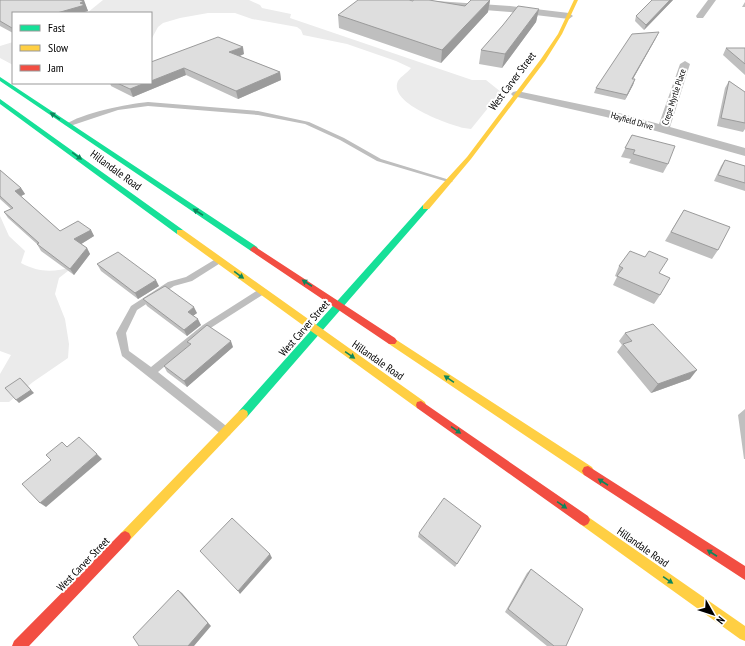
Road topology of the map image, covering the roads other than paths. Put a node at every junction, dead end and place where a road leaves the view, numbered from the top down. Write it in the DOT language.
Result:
graph roads {
  1 [pos="488,0"];
  2 [pos="576,0"];
  3 [pos="712,0"];
  4 [pos="522,1"];
  5 [pos="447,2"];
  6 [pos="429,4"];
  7 [pos="569,16"];
  8 [pos="700,16"];
  9 [pos="685,64"];
  10 [pos="0,79"];
  11 [pos="517,94"];
  12 [pos="0,101"];
  13 [pos="68,125"];
  14 [pos="663,130"];
  15 [pos="745,152"];
  16 [pos="450,181"];
  17 [pos="219,260"];
  18 [pos="261,292"];
  19 [pos="339,305"];
  20 [pos="318,332"];
  21 [pos="151,372"];
  22 [pos="226,433"];
  23 [pos="745,574"];
  24 [pos="745,634"];
  25 [pos="18,646"];
  1 -- 4 [label="street"];
  2 -- 7 [label="main road, West Carver Street"];
  3 -- 8 [label="street"];
  5 -- 6 [label="street"];
  5 -- 7 [label="street"];
  7 -- 11 [label="main road, West Carver Street"];
  9 -- 14 [label="street, Crepe Myrtle Place"];
  13 -- 10 [label="main road, Hillandale Road, one-way"];
  11 -- 14 [label="street, Hayfield Drive"];
  11 -- 16 [label="main road, West Carver Street"];
  12 -- 17 [label="main road, Hillandale Road, one-way"];
  13 -- 16 [label="lane"];
  19 -- 13 [label="main road, Hillandale Road, one-way"];
  14 -- 15 [label="street, Hayfield Drive"];
  16 -- 19 [label="main road, West Carver Street"];
  17 -- 18 [label="main road, Hillandale Road, one-way"];
  17 -- 21 [label="lane"];
  18 -- 20 [label="main road, Hillandale Road"];
  18 -- 21 [label="lane"];
  19 -- 20 [label="main road, West Carver Street"];
  23 -- 19 [label="main road, Hillandale Road, one-way"];
  20 -- 22 [label="main road, West Carver Street"];
  20 -- 24 [label="main road, Hillandale Road, one-way"];
  21 -- 22 [label="lane"];
  22 -- 25 [label="main road, West Carver Street"];
}
